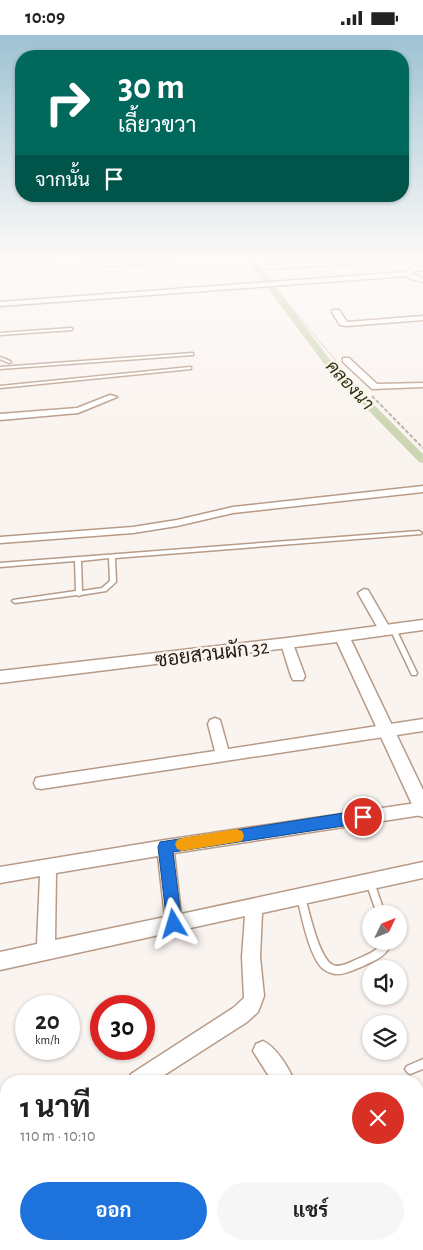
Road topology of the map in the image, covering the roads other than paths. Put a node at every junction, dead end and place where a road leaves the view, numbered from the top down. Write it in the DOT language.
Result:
graph roads {
  1 [pos="336,312"];
  2 [pos="423,318"];
  3 [pos="71,329"];
  4 [pos="0,334"];
  5 [pos="192,354"];
  6 [pos="0,358"];
  7 [pos="346,360"];
  8 [pos="8,362"];
  9 [pos="0,368"];
  10 [pos="190,368"];
  11 [pos="423,385"];
  12 [pos="0,387"];
  13 [pos="113,397"];
  14 [pos="0,417"];
  15 [pos="423,489"];
  16 [pos="419,533"];
  17 [pos="0,540"];
  18 [pos="112,556"];
  19 [pos="78,559"];
  20 [pos="0,565"];
  21 [pos="364,593"];
  22 [pos="79,594"];
  23 [pos="15,601"];
  24 [pos="423,625"];
  25 [pos="389,630"];
  26 [pos="342,637"];
  27 [pos="287,644"];
  28 [pos="414,673"];
  29 [pos="298,676"];
  30 [pos="0,677"];
  31 [pos="215,724"];
  32 [pos="423,725"];
  33 [pos="385,732"];
  34 [pos="223,756"];
  35 [pos="40,783"];
  36 [pos="423,808"];
  37 [pos="165,847"];
  38 [pos="48,867"];
  39 [pos="423,871"];
  40 [pos="0,875"];
  41 [pos="370,882"];
  42 [pos="301,897"];
  43 [pos="378,905"];
  44 [pos="254,907"];
  45 [pos="174,924"];
  46 [pos="384,950"];
  47 [pos="46,951"];
  48 [pos="0,961"];
  49 [pos="263,1051"];
  50 [pos="423,1064"];
  51 [pos="410,1069"];
  52 [pos="147,1075"];
  53 [pos="280,1075"];
  1 -- 2 [label="street"];
  3 -- 4 [label="lane"];
  5 -- 9 [label="lane"];
  6 -- 8 [label="lane"];
  7 -- 11 [label="street"];
  10 -- 12 [label="lane"];
  13 -- 14 [label="street"];
  15 -- 17 [label="street"];
  16 -- 18 [label="lane"];
  18 -- 19 [label="lane"];
  18 -- 22 [label="lane"];
  19 -- 20 [label="lane"];
  19 -- 22 [label="lane"];
  21 -- 25 [label="street"];
  22 -- 23 [label="lane"];
  24 -- 25 [label="street, ซอยสวนผัก 32"];
  25 -- 26 [label="street, ซอยสวนผัก 32"];
  25 -- 28 [label="lane"];
  26 -- 27 [label="street, ซอยสวนผัก 32"];
  26 -- 33 [label="street"];
  27 -- 29 [label="street"];
  27 -- 30 [label="street, ซอยสวนผัก 32"];
  31 -- 34 [label="street"];
  32 -- 33 [label="street"];
  33 -- 34 [label="street"];
  33 -- 36 [label="street"];
  34 -- 35 [label="street"];
  36 -- 37 [label="street"];
  37 -- 38 [label="street"];
  37 -- 45 [label="street"];
  38 -- 40 [label="street"];
  38 -- 47 [label="street"];
  39 -- 41 [label="street"];
  41 -- 42 [label="street"];
  41 -- 43 [label="lane"];
  42 -- 44 [label="street"];
  42 -- 46 [label="lane"];
  44 -- 45 [label="street"];
  44 -- 52 [label="street"];
  45 -- 47 [label="street"];
  47 -- 48 [label="street"];
  49 -- 53 [label="street"];
  50 -- 51 [label="lane"];
}
